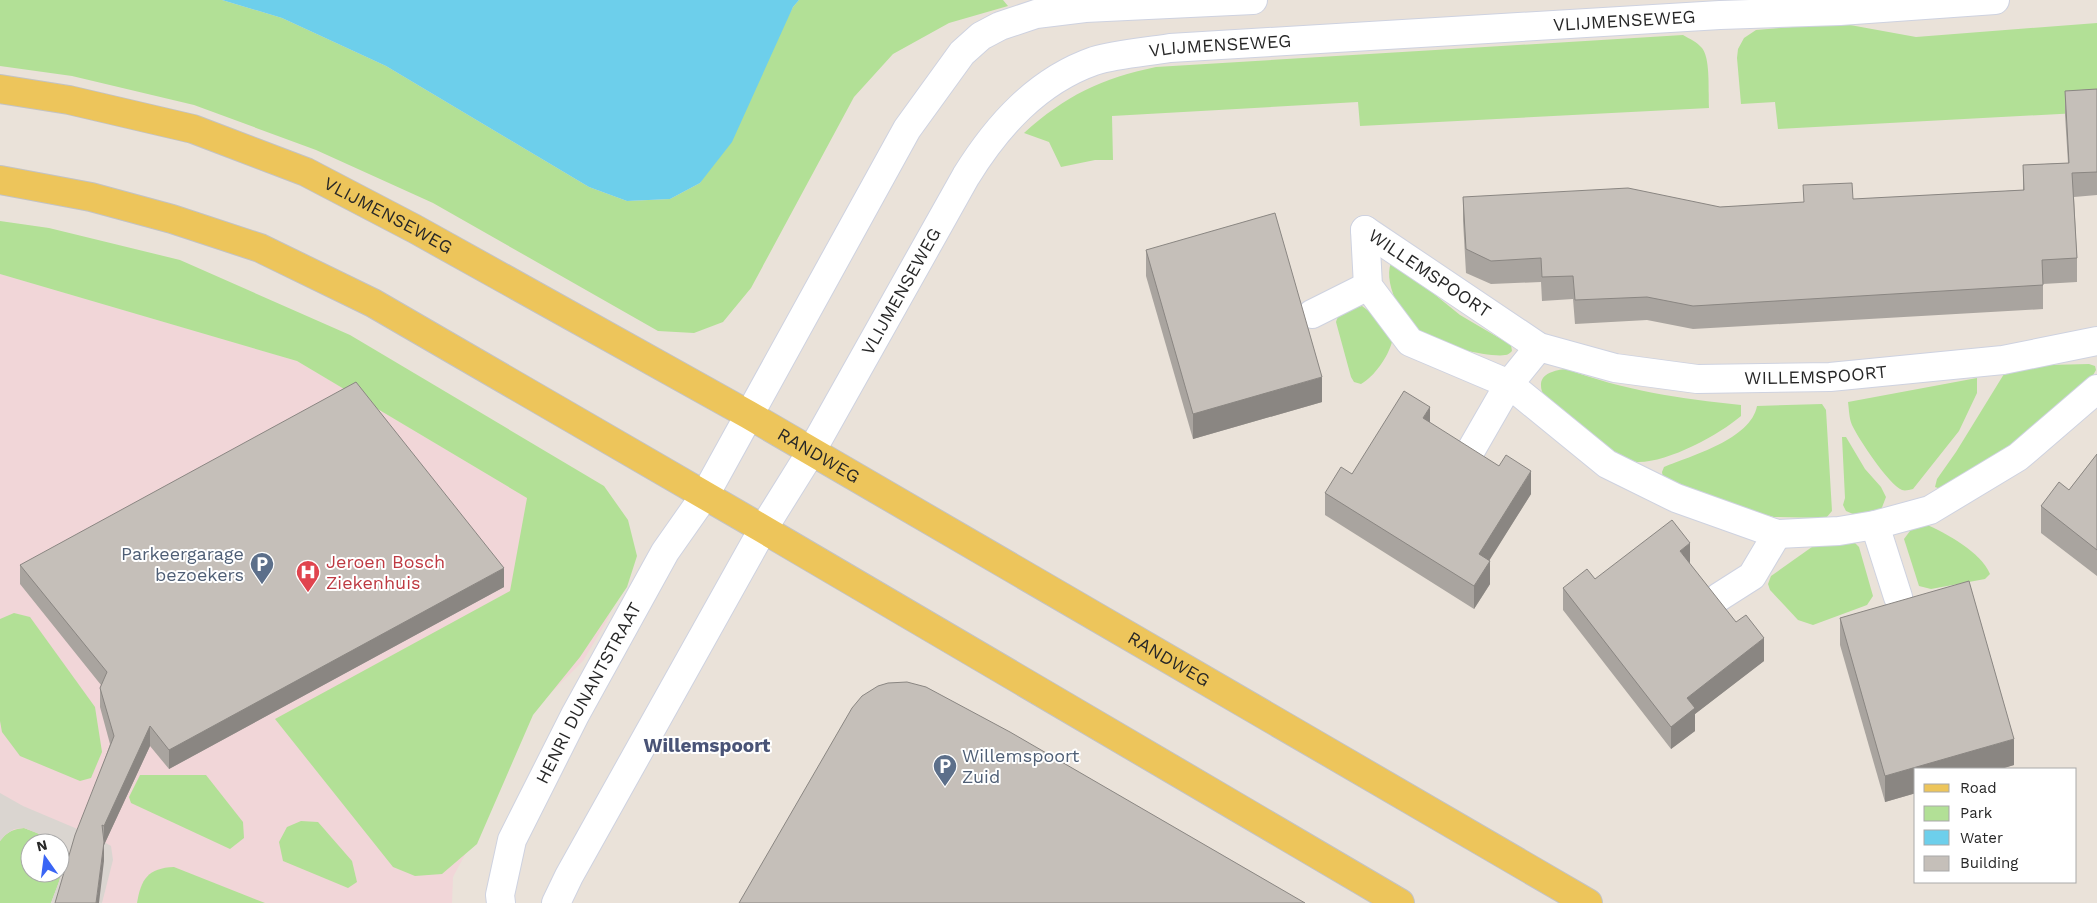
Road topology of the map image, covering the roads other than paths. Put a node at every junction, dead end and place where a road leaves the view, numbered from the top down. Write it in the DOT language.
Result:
graph roads {
  1 [pos="1253,0"];
  2 [pos="1995,0"];
  3 [pos="0,89"];
  4 [pos="0,180"];
  5 [pos="1368,286"];
  6 [pos="1312,314"];
  7 [pos="2096,344"];
  8 [pos="1539,347"];
  9 [pos="1510,384"];
  10 [pos="2097,389"];
  11 [pos="749,415"];
  12 [pos="1471,450"];
  13 [pos="811,452"];
  14 [pos="705,495"];
  15 [pos="1875,524"];
  16 [pos="763,529"];
  17 [pos="1777,534"];
  18 [pos="1718,597"];
  19 [pos="1898,597"];
  20 [pos="501,903"];
  21 [pos="556,903"];
  22 [pos="1400,903"];
  23 [pos="1588,903"];
  1 -- 11 [label="street"];
  2 -- 13 [label="street, VLIJMENSEWEG"];
  3 -- 11 [label="main road, VLIJMENSEWEG"];
  4 -- 14 [label="main road"];
  5 -- 6 [label="street"];
  5 -- 8 [label="street, WILLEMSPOORT"];
  5 -- 9 [label="street"];
  7 -- 8 [label="street, WILLEMSPOORT"];
  8 -- 9 [label="street"];
  9 -- 12 [label="street"];
  9 -- 17 [label="street"];
  10 -- 15 [label="street"];
  11 -- 13 [label="main road, RANDWEG"];
  11 -- 14 [label="street"];
  13 -- 16 [label="street, VLIJMENSEWEG"];
  13 -- 23 [label="main road, RANDWEG"];
  14 -- 16 [label="main road"];
  14 -- 20 [label="street, HENRI DUNANTSTRAAT"];
  15 -- 17 [label="street"];
  15 -- 19 [label="street"];
  16 -- 21 [label="street"];
  16 -- 22 [label="main road"];
  17 -- 18 [label="street"];
}
